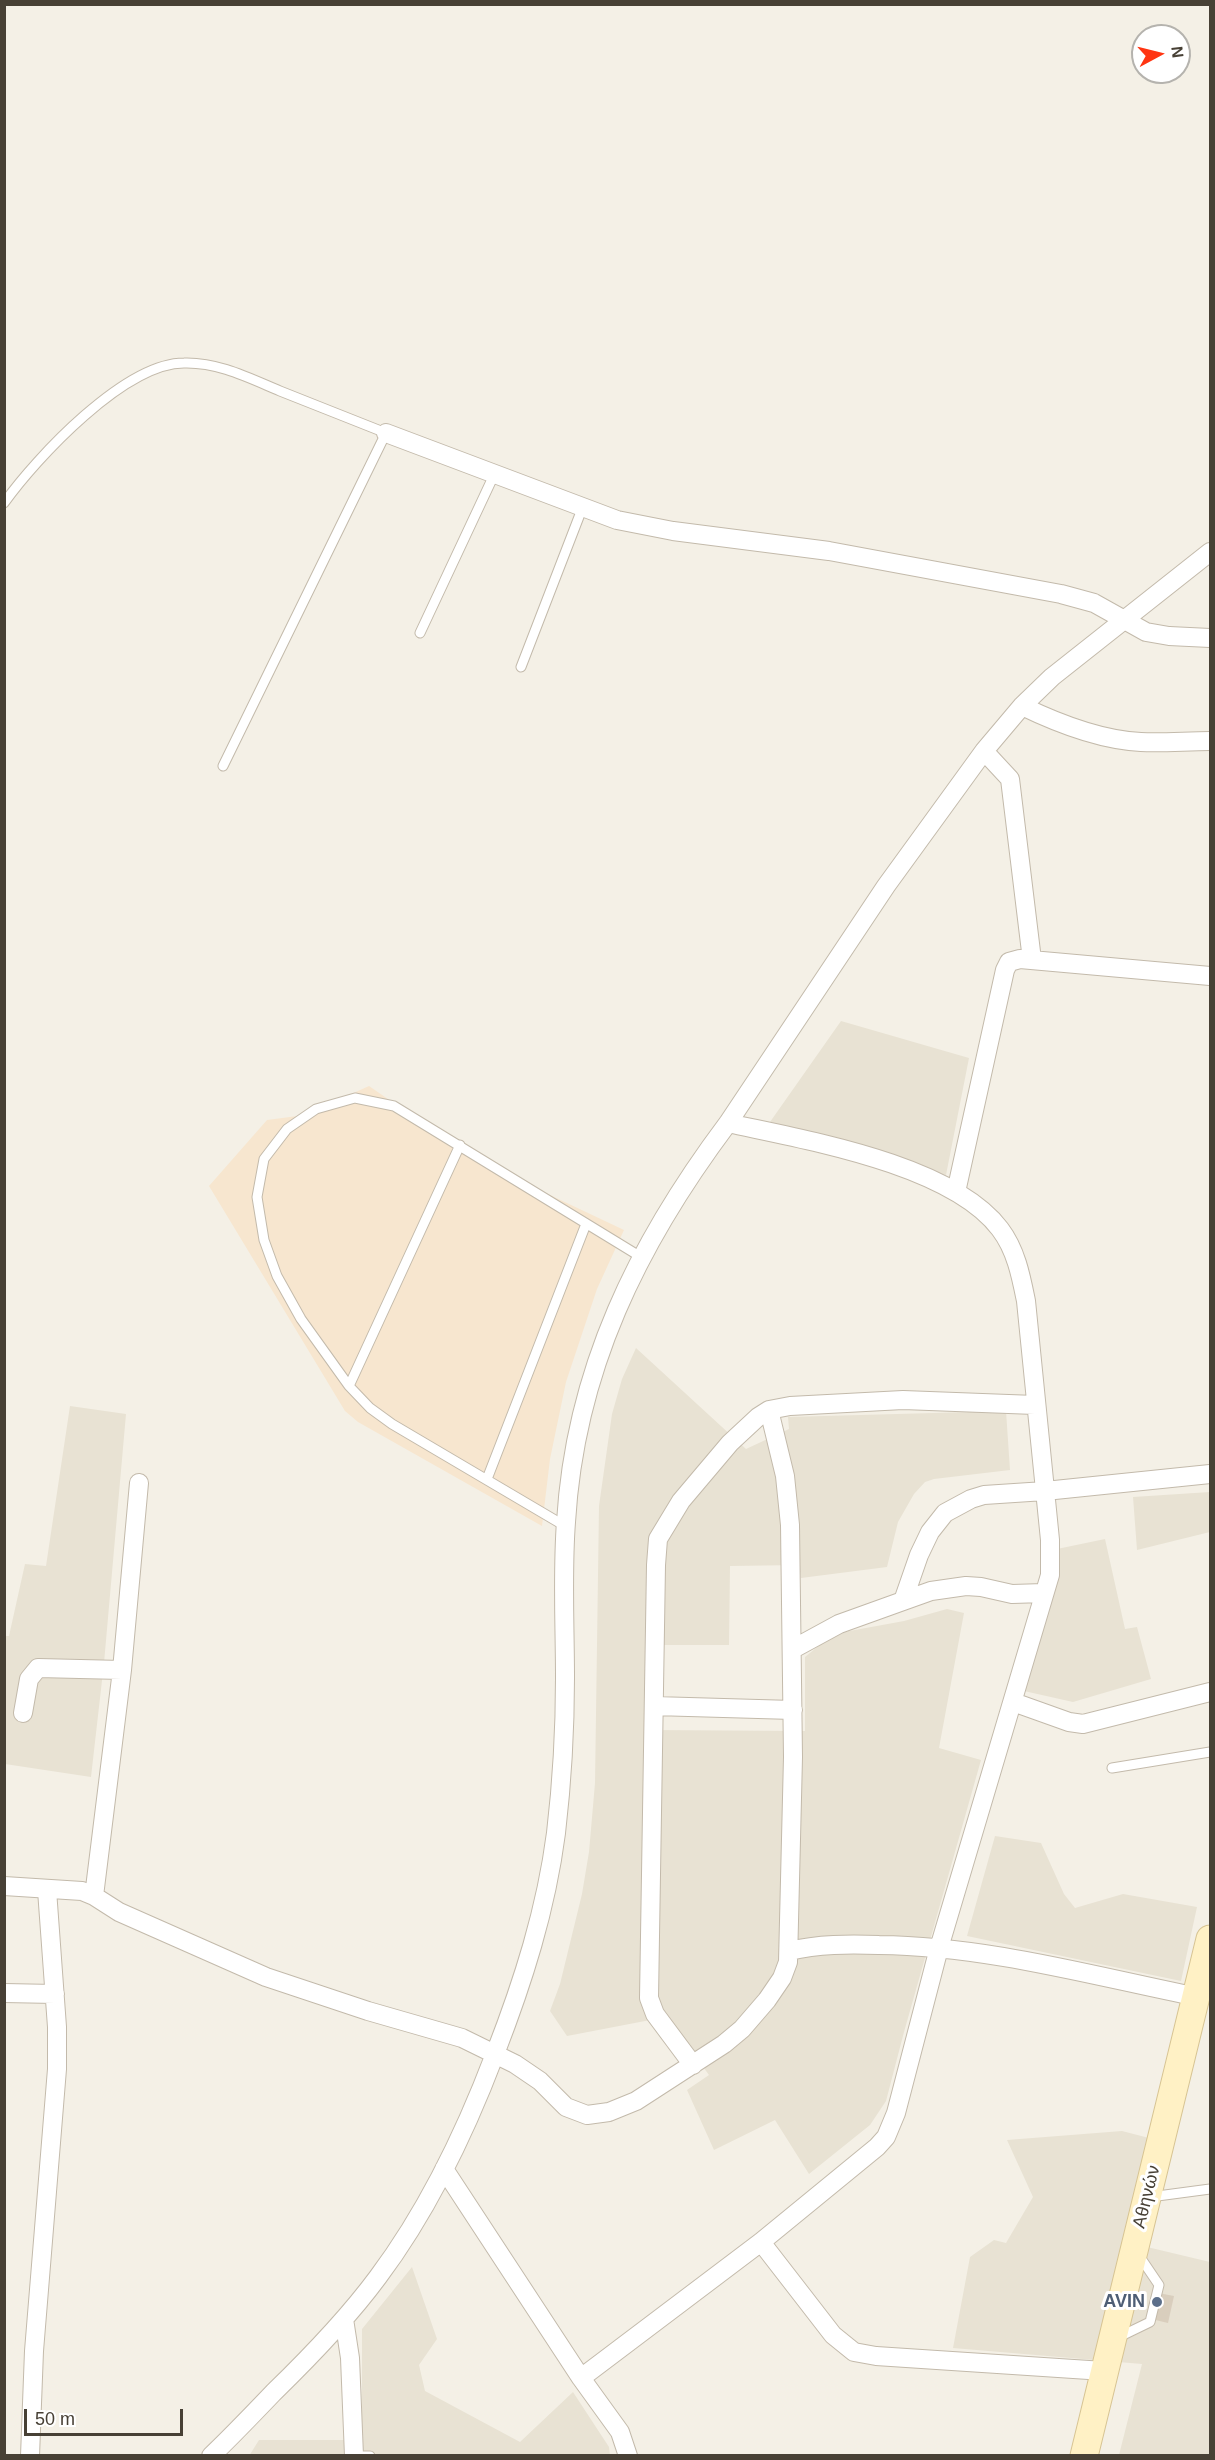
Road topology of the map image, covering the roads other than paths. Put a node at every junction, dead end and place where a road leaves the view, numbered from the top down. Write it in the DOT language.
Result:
graph roads {
  1 [pos="386,433"];
  2 [pos="494,475"];
  3 [pos="4,503"];
  4 [pos="582,509"];
  5 [pos="1210,552"];
  6 [pos="1122,620"];
  7 [pos="420,633"];
  8 [pos="1210,638"];
  9 [pos="521,667"];
  10 [pos="1022,706"];
  11 [pos="1210,741"];
  12 [pos="984,751"];
  13 [pos="223,766"];
  14 [pos="1032,960"];
  15 [pos="1210,976"];
  16 [pos="728,1123"];
  17 [pos="460,1145"];
  18 [pos="956,1192"];
  19 [pos="586,1224"];
  20 [pos="641,1257"];
  21 [pos="349,1386"];
  22 [pos="1035,1405"];
  23 [pos="768,1410"];
  24 [pos="1210,1474"];
  25 [pos="487,1479"];
  26 [pos="139,1483"];
  27 [pos="1045,1491"];
  28 [pos="565,1526"];
  29 [pos="1044,1593"];
  30 [pos="903,1601"];
  31 [pos="793,1649"];
  32 [pos="122,1670"];
  33 [pos="1210,1692"];
  34 [pos="1013,1702"];
  35 [pos="654,1706"];
  36 [pos="793,1710"];
  37 [pos="23,1713"];
  38 [pos="1210,1752"];
  39 [pos="1113,1768"];
  40 [pos="4,1886"];
  41 [pos="46,1890"];
  42 [pos="94,1896"];
  43 [pos="1210,1939"];
  44 [pos="939,1948"];
  45 [pos="789,1951"];
  46 [pos="4,1993"];
  47 [pos="55,1994"];
  48 [pos="1204,1998"];
  49 [pos="496,2053"];
  50 [pos="693,2065"];
  51 [pos="444,2169"];
  52 [pos="1210,2189"];
  53 [pos="1147,2197"];
  54 [pos="761,2242"];
  55 [pos="344,2319"];
  56 [pos="1104,2372"];
  57 [pos="581,2378"];
  58 [pos="30,2456"];
  59 [pos="212,2456"];
  60 [pos="354,2456"];
  61 [pos="363,2456"];
  62 [pos="370,2456"];
  63 [pos="628,2456"];
  64 [pos="1084,2456"];
  1 -- 2 [label="street"];
  1 -- 3 [label="lane"];
  1 -- 13 [label="lane"];
  2 -- 4 [label="street"];
  2 -- 7 [label="lane"];
  4 -- 6 [label="street"];
  4 -- 9 [label="lane"];
  5 -- 6 [label="street"];
  6 -- 8 [label="street"];
  6 -- 10 [label="street"];
  10 -- 11 [label="street"];
  10 -- 12 [label="street"];
  12 -- 14 [label="street"];
  12 -- 16 [label="street"];
  14 -- 15 [label="street"];
  14 -- 18 [label="street"];
  16 -- 18 [label="street"];
  16 -- 20 [label="street"];
  17 -- 19 [label="lane"];
  17 -- 21 [label="lane"];
  17 -- 21 [label="lane"];
  18 -- 22 [label="street"];
  19 -- 20 [label="lane"];
  19 -- 25 [label="lane"];
  20 -- 28 [label="street"];
  21 -- 25 [label="lane"];
  22 -- 23 [label="street"];
  22 -- 27 [label="street"];
  23 -- 31 [label="street"];
  23 -- 35 [label="street"];
  24 -- 27 [label="street"];
  25 -- 28 [label="lane"];
  26 -- 32 [label="street"];
  27 -- 29 [label="street"];
  27 -- 30 [label="street"];
  28 -- 49 [label="street"];
  29 -- 30 [label="street"];
  29 -- 34 [label="street"];
  30 -- 31 [label="street"];
  31 -- 36 [label="street"];
  32 -- 37 [label="street"];
  32 -- 42 [label="street"];
  33 -- 34 [label="street"];
  34 -- 44 [label="street"];
  35 -- 36 [label="street"];
  35 -- 50 [label="street"];
  36 -- 45 [label="street"];
  38 -- 39 [label="lane"];
  40 -- 41 [label="street"];
  41 -- 42 [label="street"];
  41 -- 47 [label="street"];
  42 -- 49 [label="street"];
  43 -- 48 [label="main road, Αθηνών"];
  44 -- 45 [label="street"];
  44 -- 48 [label="street"];
  44 -- 54 [label="street"];
  45 -- 50 [label="street"];
  46 -- 47 [label="street"];
  47 -- 58 [label="street"];
  48 -- 53 [label="main road, Αθηνών"];
  49 -- 50 [label="street"];
  49 -- 51 [label="street"];
  51 -- 55 [label="street"];
  51 -- 57 [label="street"];
  52 -- 53 [label="lane"];
  53 -- 56 [label="main road, Αθηνών"];
  54 -- 56 [label="street"];
  54 -- 57 [label="street"];
  55 -- 59 [label="street"];
  55 -- 60 [label="street"];
  56 -- 64 [label="main road, Αθηνών"];
  57 -- 63 [label="street"];
  61 -- 62 [label="lane"];
}
